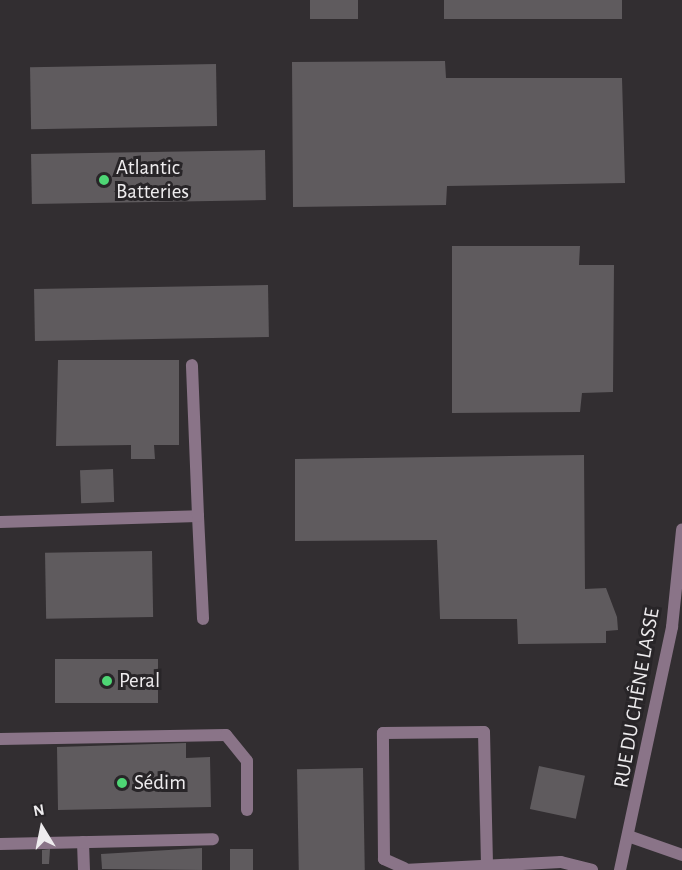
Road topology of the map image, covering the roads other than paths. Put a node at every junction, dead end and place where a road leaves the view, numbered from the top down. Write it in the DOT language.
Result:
graph roads {
  1 [pos="192,365"];
  2 [pos="198,516"];
  3 [pos="0,522"];
  4 [pos="682,530"];
  5 [pos="203,619"];
  6 [pos="0,739"];
  7 [pos="247,810"];
  8 [pos="631,837"];
  9 [pos="213,839"];
  10 [pos="83,842"];
  11 [pos="0,844"];
  12 [pos="682,855"];
  13 [pos="487,865"];
  14 [pos="404,869"];
  15 [pos="84,870"];
  16 [pos="592,870"];
  17 [pos="620,870"];
  1 -- 2 [label="street"];
  2 -- 3 [label="street"];
  2 -- 5 [label="street"];
  4 -- 8 [label="street, RUE DU CHÊNE LASSE"];
  6 -- 7 [label="street"];
  8 -- 12 [label="street"];
  8 -- 17 [label="street, RUE DU CHÊNE LASSE"];
  9 -- 10 [label="street"];
  10 -- 11 [label="street"];
  10 -- 15 [label="street"];
  13 -- 14 [label="street"];
  13 -- 14 [label="street"];
  13 -- 16 [label="street"];
}
